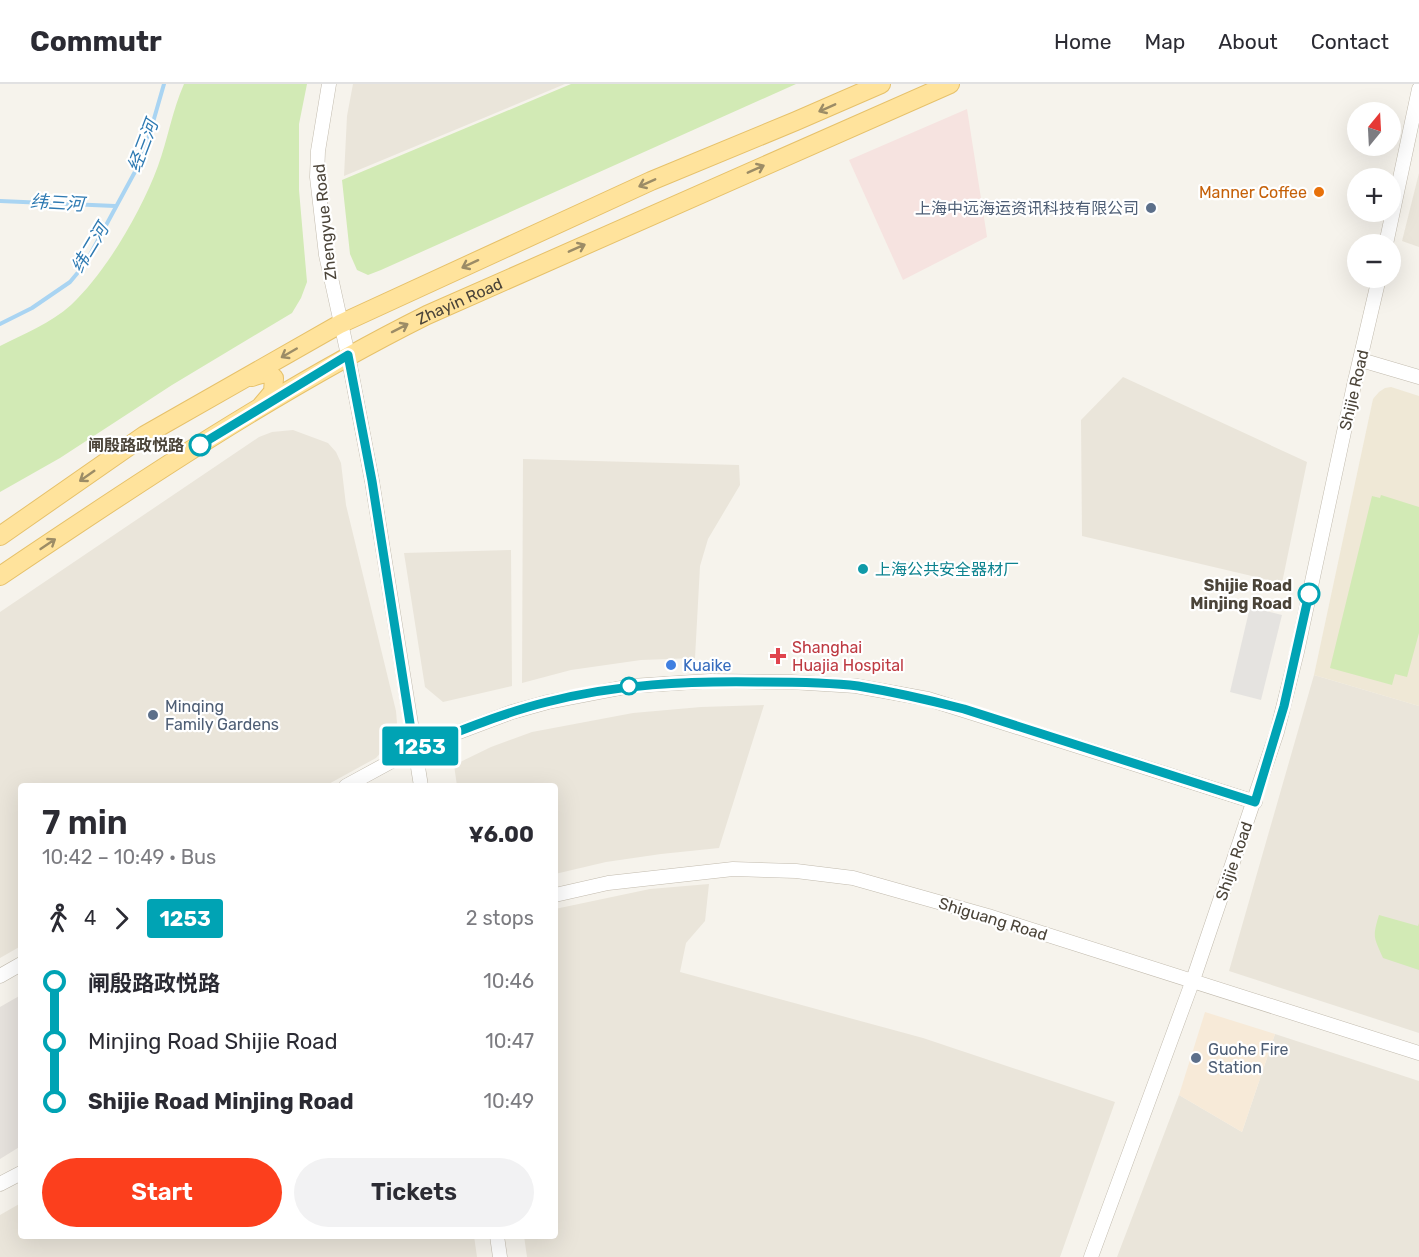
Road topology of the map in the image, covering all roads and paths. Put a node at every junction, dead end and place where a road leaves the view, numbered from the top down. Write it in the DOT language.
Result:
graph roads {
  1 [pos="329,84"];
  2 [pos="881,84"];
  3 [pos="950,84"];
  4 [pos="1419,89"];
  5 [pos="1388,234"];
  6 [pos="420,287"];
  7 [pos="1377,288"];
  8 [pos="444,307"];
  9 [pos="340,324"];
  10 [pos="348,355"];
  11 [pos="1360,360"];
  12 [pos="1419,377"];
  13 [pos="237,383"];
  14 [pos="254,412"];
  15 [pos="0,536"];
  16 [pos="0,576"];
  17 [pos="414,749"];
  18 [pos="352,783"];
  19 [pos="420,783"];
  20 [pos="1255,802"];
  21 [pos="558,894"];
  22 [pos="18,966"];
  23 [pos="0,976"];
  24 [pos="1193,980"];
  25 [pos="1419,1053"];
  26 [pos="18,1175"];
  27 [pos="0,1184"];
  28 [pos="497,1239"];
  29 [pos="500,1257"];
  30 [pos="1091,1257"];
  1 -- 9 [label="street, Zhengyue Road"];
  2 -- 6 [label="main road, Zhayin Road, one-way"];
  8 -- 3 [label="main road, Zhayin Road, one-way"];
  4 -- 5 [label="street"];
  6 -- 8 [label="main road"];
  6 -- 9 [label="main road, Zhayin Road"];
  7 -- 11 [label="street, Shijie Road"];
  10 -- 8 [label="main road, Zhayin Road, one-way"];
  9 -- 10 [label="street, Zhengyue Road"];
  9 -- 13 [label="main road, Zhayin Road, one-way"];
  10 -- 14 [label="main road, Zhayin Road"];
  10 -- 17 [label="street, Zhengyue Road"];
  11 -- 12 [label="street"];
  11 -- 20 [label="street, Shijie Road"];
  13 -- 14 [label="main road"];
  13 -- 15 [label="main road, Zhayin Road, one-way"];
  16 -- 14 [label="main road, Zhayin Road, one-way"];
  17 -- 18 [label="street"];
  17 -- 19 [label="street, Zhengyue Road"];
  17 -- 20 [label="street"];
  20 -- 24 [label="street, Shijie Road"];
  21 -- 24 [label="street, Shiguang Road"];
  22 -- 23 [label="street"];
  24 -- 25 [label="street, Shiguang Road"];
  24 -- 30 [label="street, Shijie Road"];
  26 -- 27 [label="street"];
  28 -- 29 [label="street"];
}
